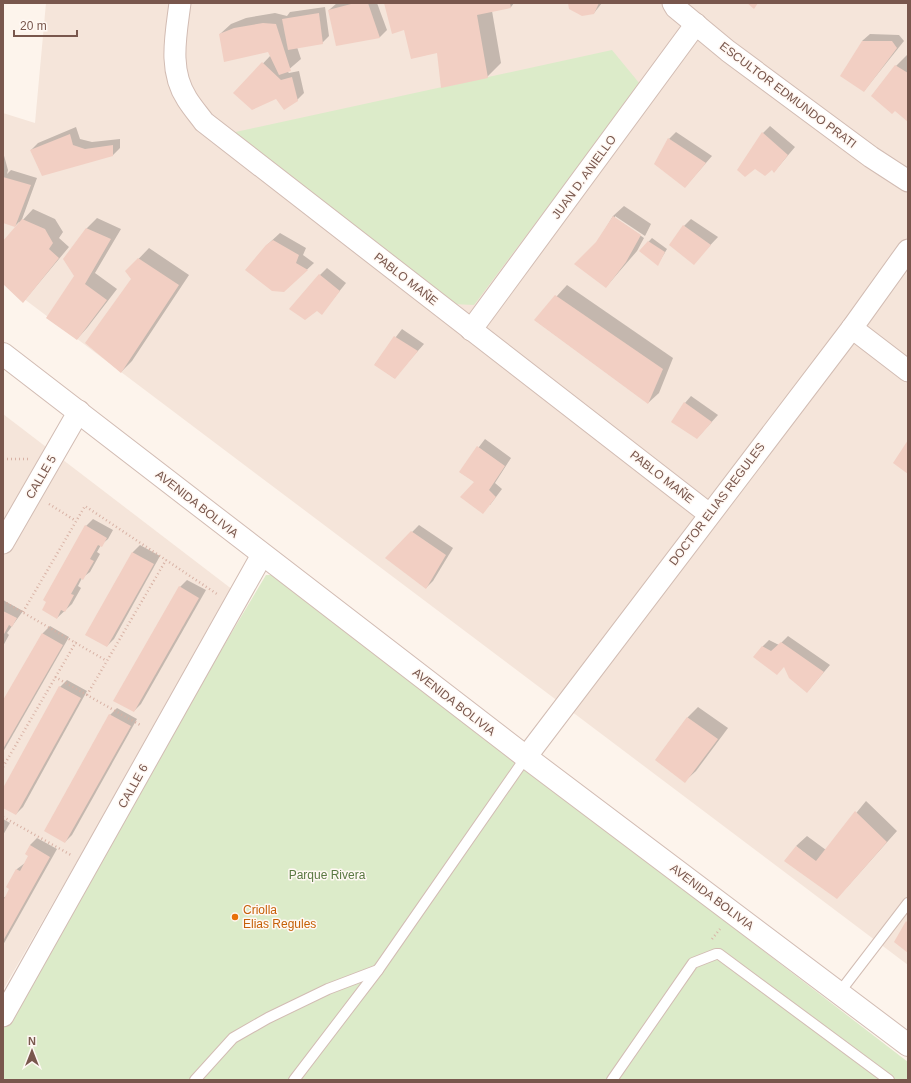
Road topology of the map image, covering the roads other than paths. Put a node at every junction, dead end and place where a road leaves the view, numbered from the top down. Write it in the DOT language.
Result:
graph roads {
  1 [pos="180,3"];
  2 [pos="673,3"];
  3 [pos="696,24"];
  4 [pos="908,181"];
  5 [pos="908,250"];
  6 [pos="852,328"];
  7 [pos="471,330"];
  8 [pos="3,354"];
  9 [pos="908,371"];
  10 [pos="79,411"];
  11 [pos="709,514"];
  12 [pos="3,543"];
  13 [pos="262,555"];
  14 [pos="526,757"];
  15 [pos="908,903"];
  16 [pos="378,970"];
  17 [pos="839,993"];
  18 [pos="3,1016"];
  19 [pos="908,1045"];
  20 [pos="195,1080"];
  21 [pos="294,1080"];
  22 [pos="612,1080"];
  23 [pos="889,1080"];
  1 -- 7 [label="street, PABLO MAÑE"];
  2 -- 3 [label="street, ESCULTOR EDMUNDO PRATI"];
  3 -- 4 [label="street, ESCULTOR EDMUNDO PRATI"];
  3 -- 7 [label="street, JUAN D. ANIELLO"];
  5 -- 6 [label="street, DOCTOR ELIAS REGULES"];
  6 -- 9 [label="street"];
  6 -- 11 [label="street, DOCTOR ELIAS REGULES"];
  7 -- 11 [label="street, PABLO MAÑE"];
  8 -- 10 [label="street, AVENIDA BOLIVIA"];
  10 -- 12 [label="street, CALLE 5"];
  10 -- 13 [label="street, AVENIDA BOLIVIA"];
  11 -- 14 [label="street, DOCTOR ELIAS REGULES"];
  13 -- 14 [label="street, AVENIDA BOLIVIA"];
  13 -- 18 [label="street, CALLE 6"];
  14 -- 16 [label="lane"];
  14 -- 17 [label="street, AVENIDA BOLIVIA"];
  15 -- 17 [label="lane"];
  16 -- 20 [label="lane"];
  16 -- 21 [label="lane"];
  17 -- 19 [label="street, AVENIDA BOLIVIA"];
  22 -- 23 [label="lane"];
}
